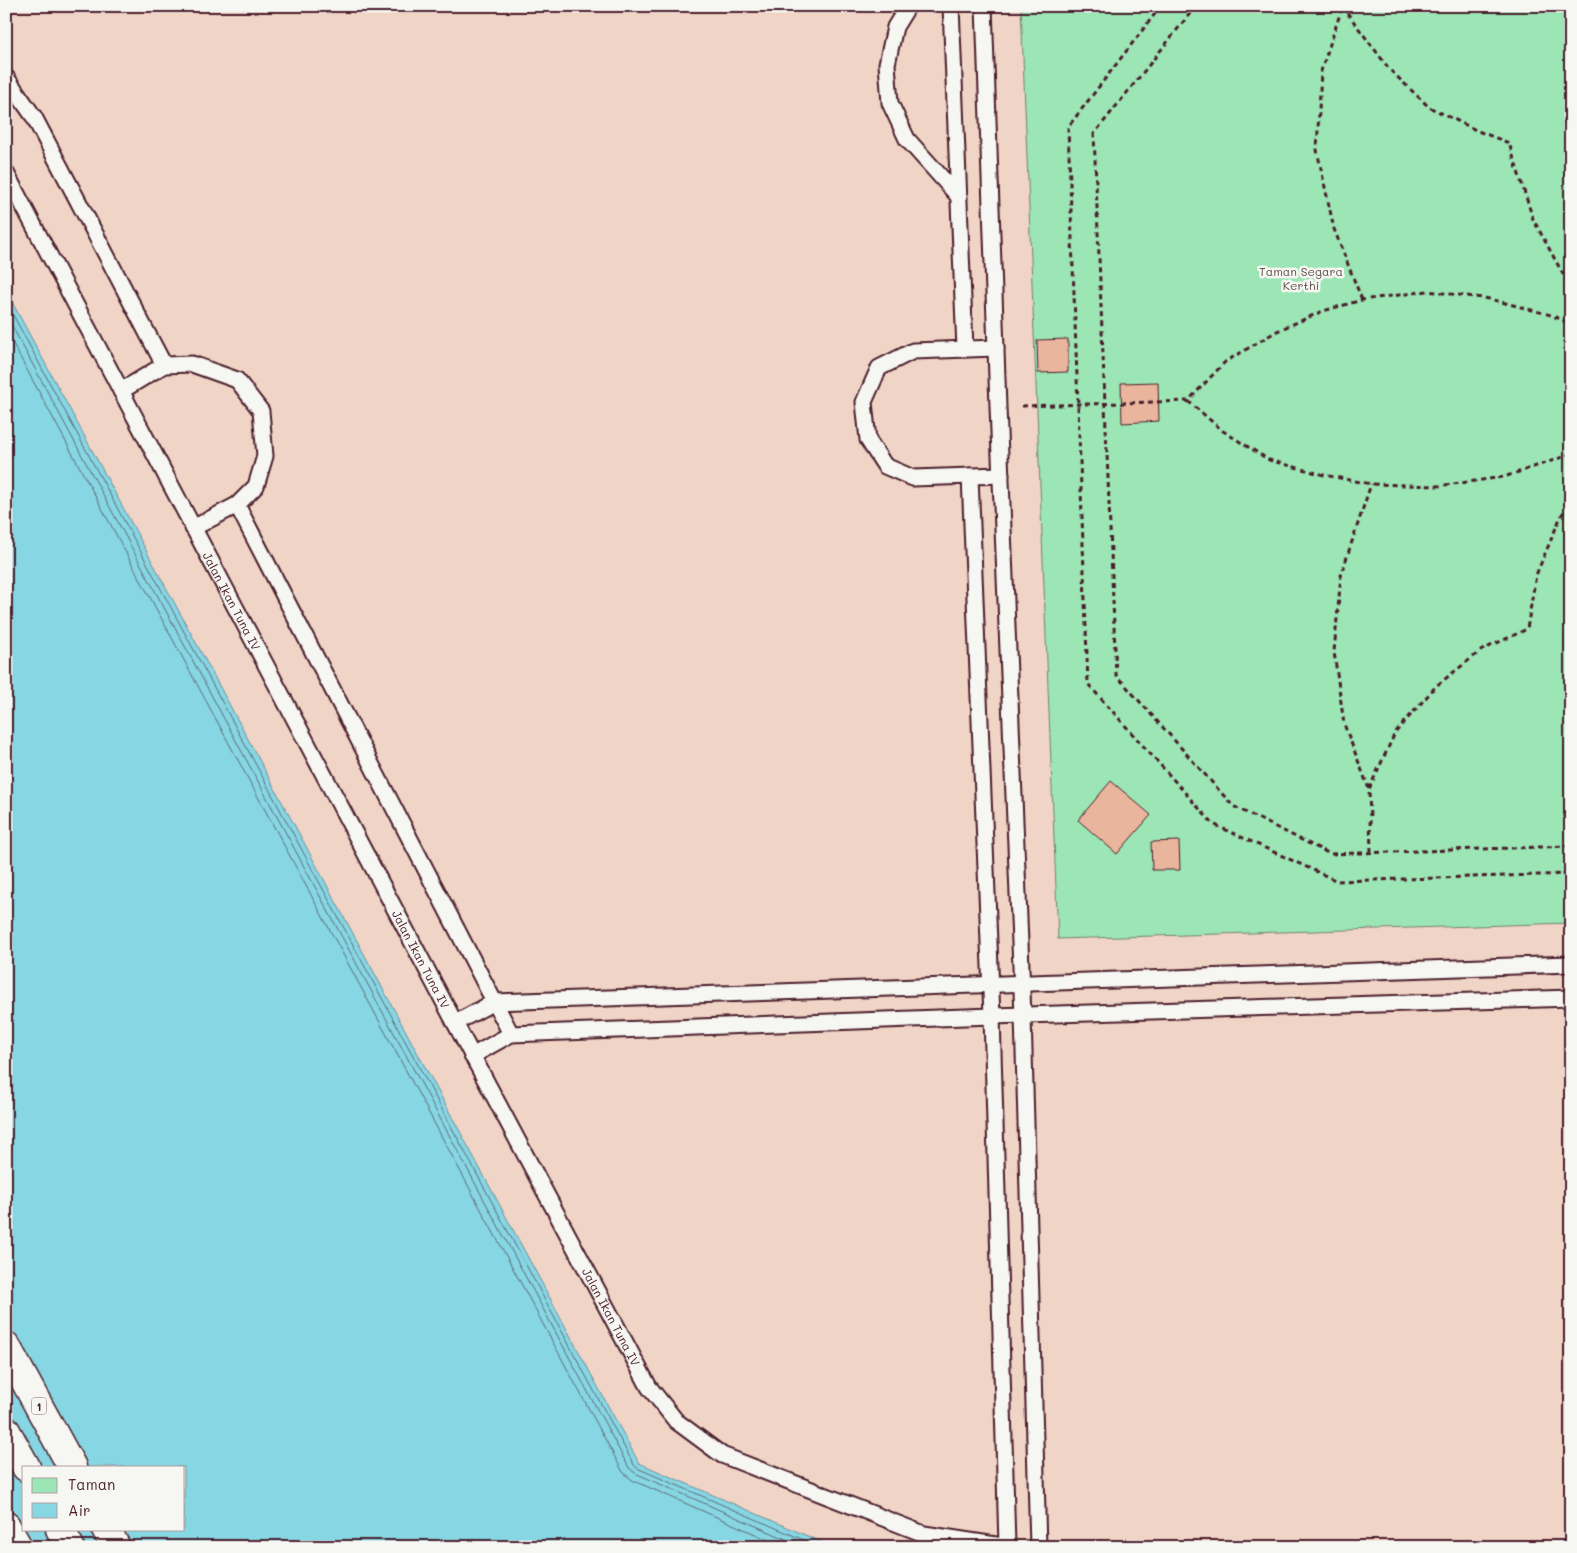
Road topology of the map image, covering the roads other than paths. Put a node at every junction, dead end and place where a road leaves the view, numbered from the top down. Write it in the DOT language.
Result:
graph roads {
  1 [pos="908,6"];
  2 [pos="951,6"];
  3 [pos="984,6"];
  4 [pos="6,76"];
  5 [pos="6,173"];
  6 [pos="959,197"];
  7 [pos="996,348"];
  8 [pos="965,349"];
  9 [pos="164,366"];
  10 [pos="121,391"];
  11 [pos="1001,474"];
  12 [pos="970,476"];
  13 [pos="237,505"];
  14 [pos="193,528"];
  15 [pos="1571,964"];
  16 [pos="990,983"];
  17 [pos="1022,983"];
  18 [pos="1571,998"];
  19 [pos="494,1002"];
  20 [pos="992,1016"];
  21 [pos="1023,1016"];
  22 [pos="454,1023"];
  23 [pos="511,1034"];
  24 [pos="472,1056"];
  25 [pos="6,1346"];
  26 [pos="6,1431"];
  27 [pos="25,1466"];
  28 [pos="71,1466"];
  29 [pos="6,1526"];
  30 [pos="61,1530"];
  31 [pos="107,1530"];
  32 [pos="1008,1546"];
  33 [pos="18,1547"];
  34 [pos="70,1547"];
  35 [pos="116,1547"];
  36 [pos="1038,1547"];
  1 -- 6 [label="lane"];
  2 -- 6 [label="lane"];
  3 -- 7 [label="lane"];
  4 -- 9 [label="lane"];
  5 -- 10 [label="lane, Jalan Ikan Tuna IV"];
  6 -- 8 [label="lane"];
  7 -- 8 [label="lane"];
  7 -- 11 [label="lane"];
  8 -- 12 [label="lane"];
  9 -- 10 [label="lane"];
  9 -- 13 [label="lane"];
  10 -- 14 [label="lane, Jalan Ikan Tuna IV"];
  11 -- 12 [label="lane"];
  11 -- 17 [label="lane"];
  12 -- 16 [label="lane"];
  13 -- 14 [label="lane"];
  13 -- 19 [label="lane"];
  14 -- 22 [label="lane, Jalan Ikan Tuna IV"];
  15 -- 17 [label="lane"];
  16 -- 17 [label="lane"];
  16 -- 19 [label="lane"];
  16 -- 20 [label="lane"];
  17 -- 21 [label="lane"];
  18 -- 21 [label="lane"];
  19 -- 22 [label="lane"];
  19 -- 23 [label="lane"];
  20 -- 21 [label="lane"];
  20 -- 23 [label="lane"];
  20 -- 32 [label="lane"];
  21 -- 36 [label="lane"];
  22 -- 24 [label="lane, Jalan Ikan Tuna IV"];
  23 -- 24 [label="lane"];
  24 -- 32 [label="lane, Jalan Ikan Tuna IV"];
  25 -- 28 [label="highway, 1"];
  26 -- 27 [label="highway"];
  29 -- 33 [label="highway"];
  30 -- 34 [label="highway"];
  31 -- 35 [label="highway"];
}
